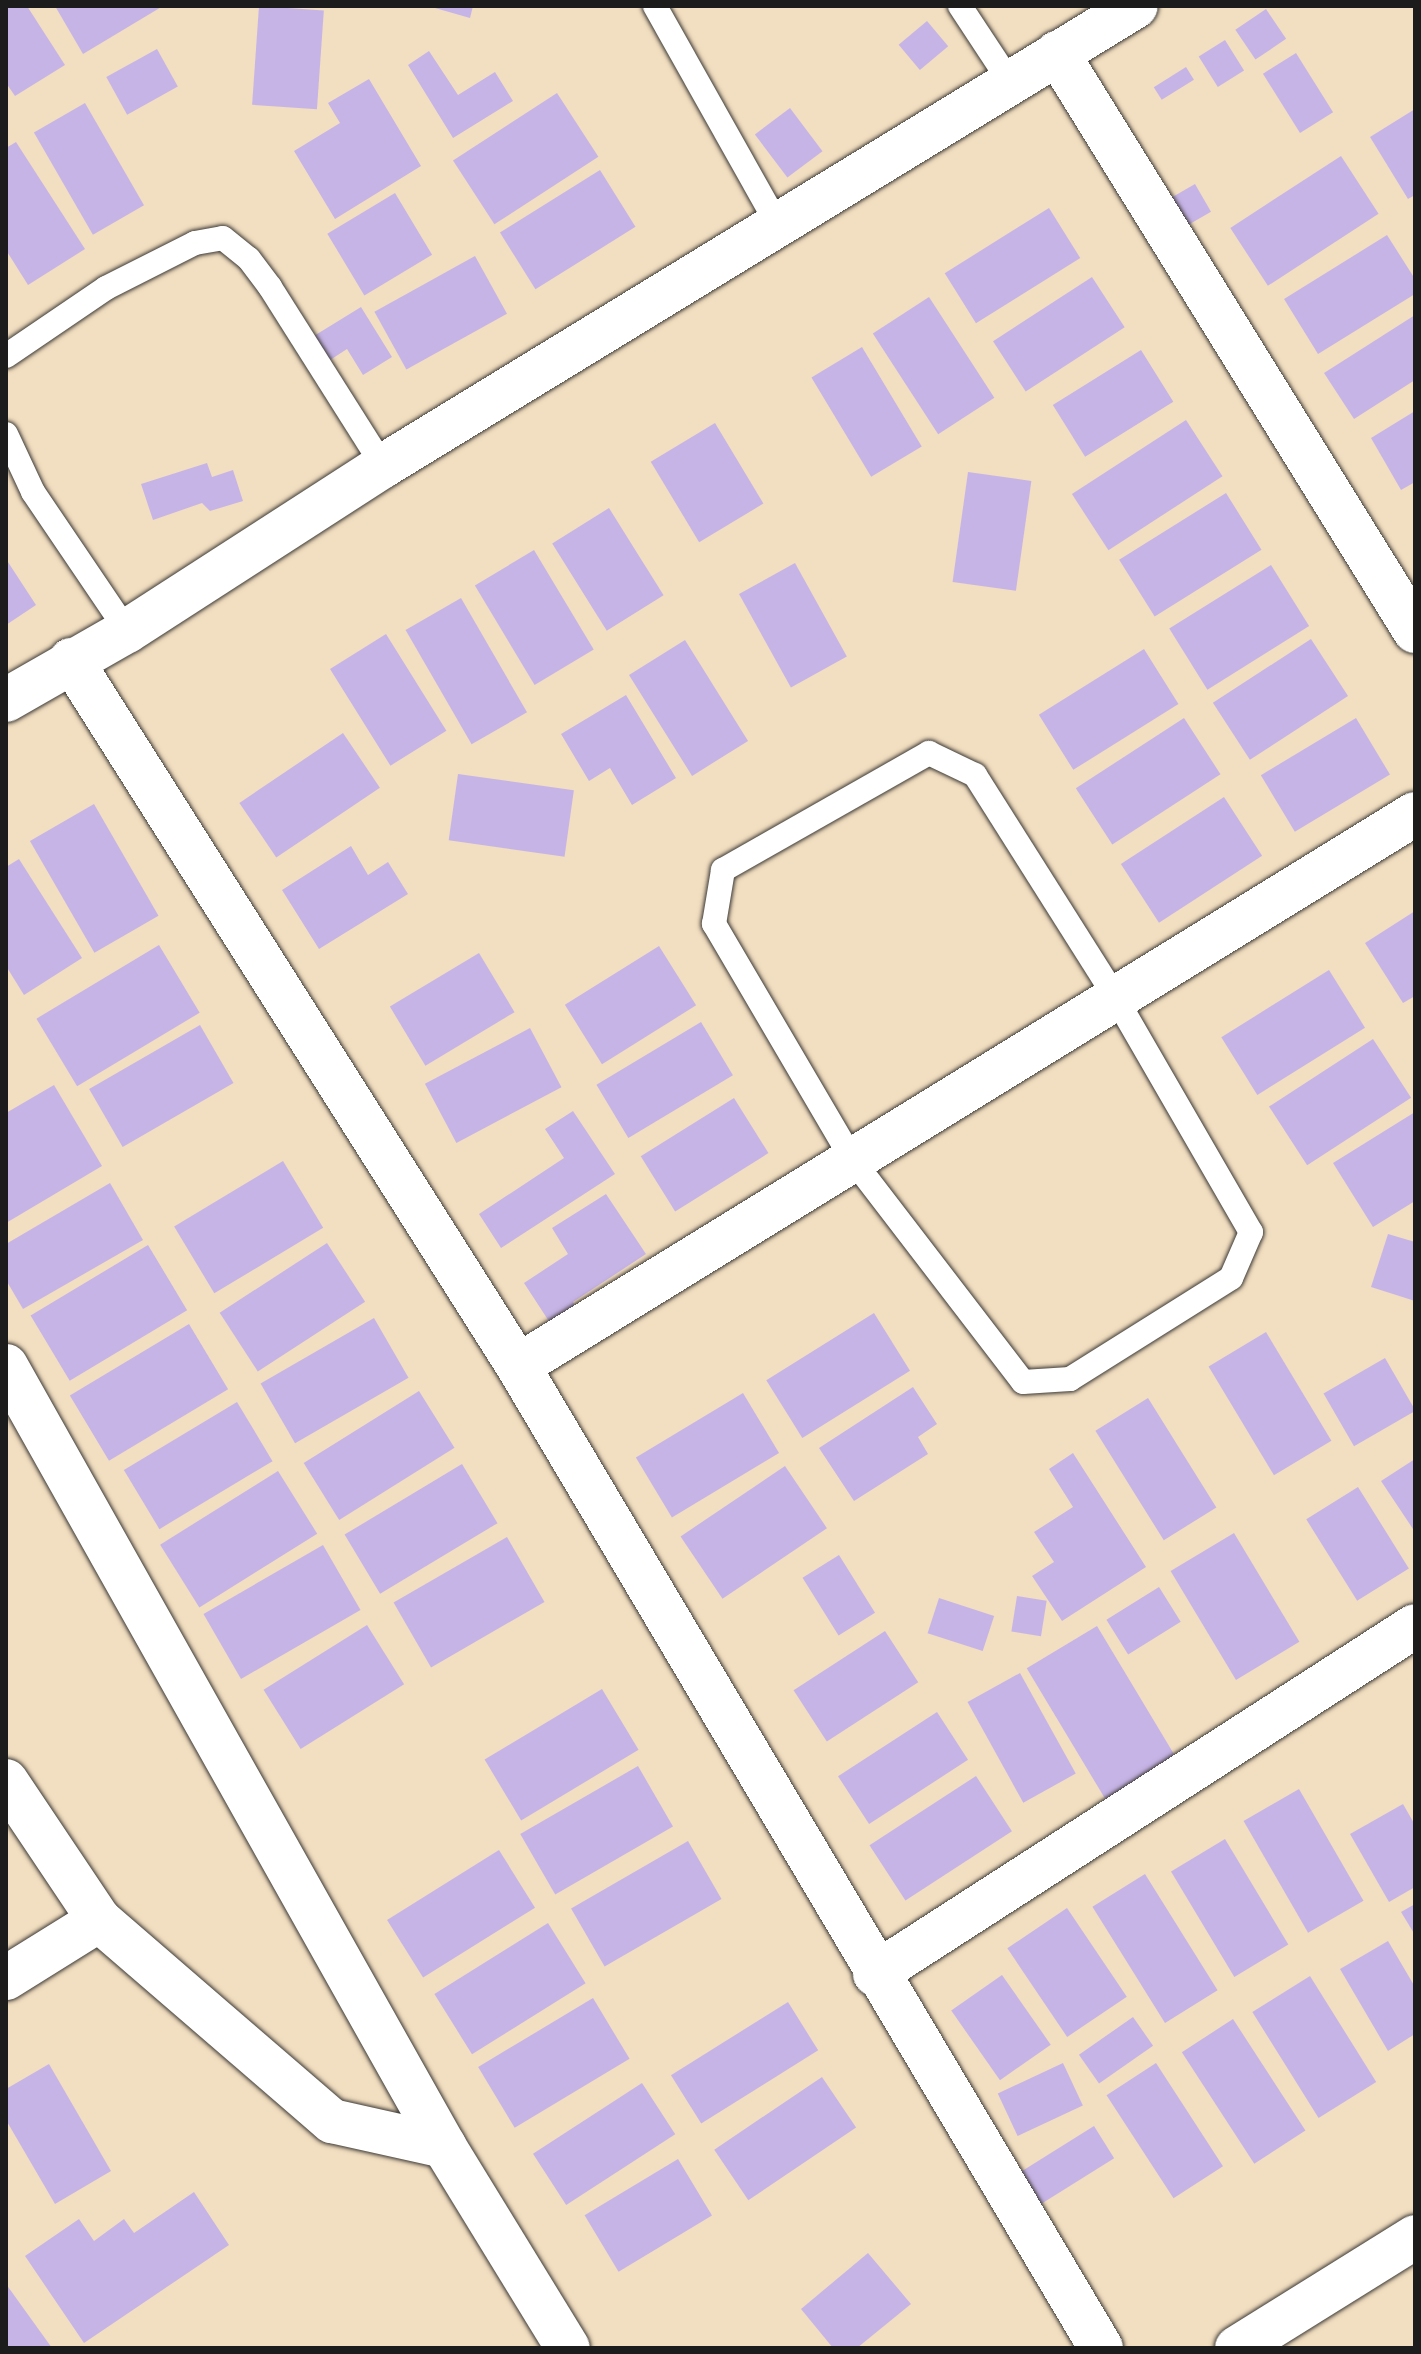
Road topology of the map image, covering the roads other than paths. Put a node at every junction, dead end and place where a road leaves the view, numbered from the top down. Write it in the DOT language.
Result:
graph roads {
  1 [pos="655,6"];
  2 [pos="960,6"];
  3 [pos="1136,6"];
  4 [pos="1057,53"];
  5 [pos="1012,85"];
  6 [pos="777,223"];
  7 [pos="6,356"];
  8 [pos="6,434"];
  9 [pos="383,466"];
  10 [pos="127,631"];
  11 [pos="1415,631"];
  12 [pos="71,660"];
  13 [pos="6,700"];
  14 [pos="1415,814"];
  15 [pos="1114,995"];
  16 [pos="852,1159"];
  17 [pos="6,1366"];
  18 [pos="518,1366"];
  19 [pos="1415,1626"];
  20 [pos="6,1781"];
  21 [pos="99,1920"];
  22 [pos="875,1974"];
  23 [pos="6,1978"];
  24 [pos="444,2146"];
  25 [pos="1415,2237"];
  26 [pos="568,2348"];
  27 [pos="1101,2348"];
  28 [pos="1237,2348"];
  1 -- 6 [label="lane"];
  2 -- 5 [label="lane"];
  3 -- 4 [label="street"];
  4 -- 5 [label="street"];
  4 -- 11 [label="street"];
  5 -- 6 [label="street"];
  6 -- 9 [label="street"];
  7 -- 9 [label="lane"];
  8 -- 10 [label="lane"];
  9 -- 10 [label="street"];
  10 -- 12 [label="street"];
  12 -- 13 [label="street"];
  12 -- 18 [label="street"];
  14 -- 15 [label="street"];
  15 -- 16 [label="street"];
  15 -- 16 [label="lane"];
  15 -- 16 [label="lane"];
  16 -- 18 [label="street"];
  17 -- 24 [label="street"];
  18 -- 22 [label="street"];
  19 -- 22 [label="street"];
  20 -- 21 [label="street"];
  21 -- 23 [label="street"];
  21 -- 24 [label="street"];
  22 -- 27 [label="street"];
  24 -- 26 [label="street"];
  25 -- 28 [label="street"];
}
